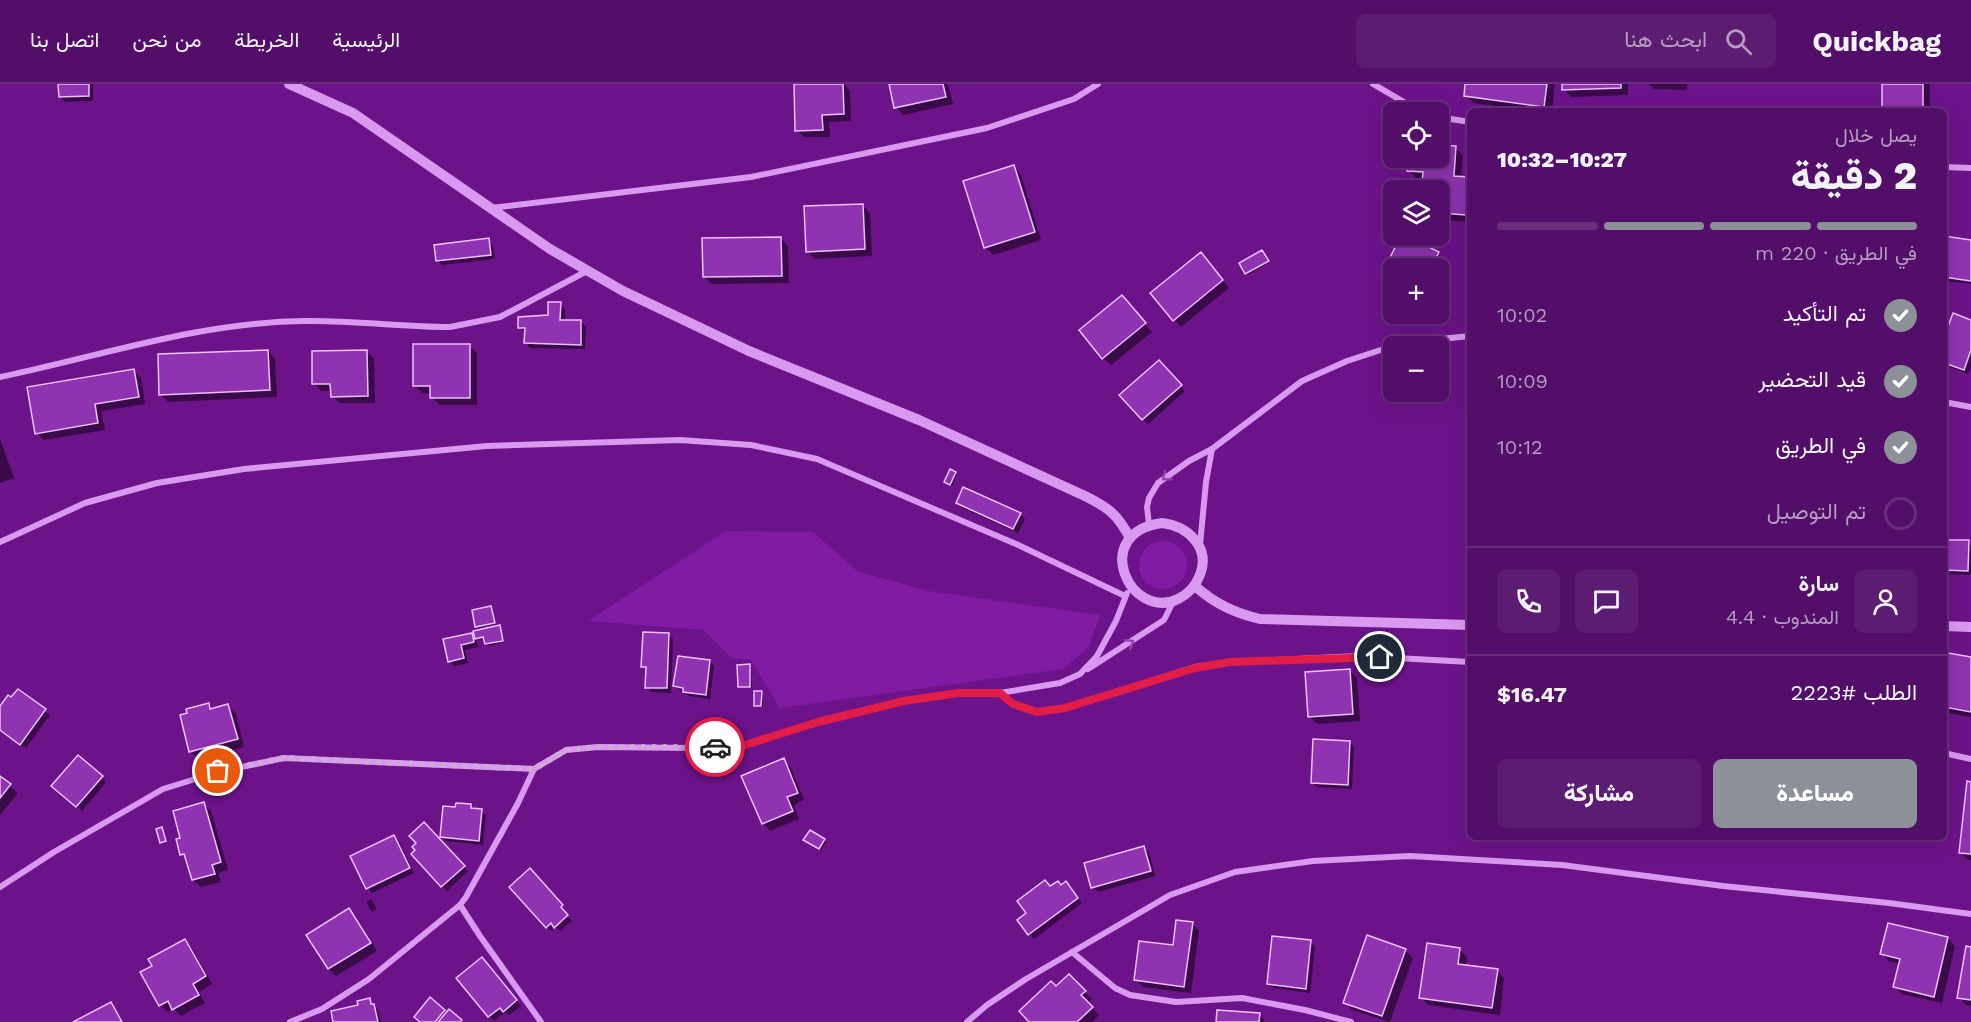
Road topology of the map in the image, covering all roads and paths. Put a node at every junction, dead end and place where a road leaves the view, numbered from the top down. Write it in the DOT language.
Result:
graph roads {
  1 [pos="289,84"];
  2 [pos="1098,84"];
  3 [pos="1373,84"];
  4 [pos="1404,102"];
  5 [pos="1449,119"];
  6 [pos="1467,122"];
  7 [pos="1947,167"];
  8 [pos="1971,168"];
  9 [pos="490,208"];
  10 [pos="588,271"];
  11 [pos="1467,336"];
  12 [pos="0,377"];
  13 [pos="1947,403"];
  14 [pos="1971,407"];
  15 [pos="1212,449"];
  16 [pos="1149,524"];
  17 [pos="1130,538"];
  18 [pos="0,542"];
  19 [pos="1200,549"];
  20 [pos="1131,585"];
  21 [pos="1195,586"];
  22 [pos="1125,596"];
  23 [pos="1173,602"];
  24 [pos="1467,626"];
  25 [pos="1947,626"];
  26 [pos="1971,627"];
  27 [pos="1467,662"];
  28 [pos="1080,674"];
  29 [pos="1000,693"];
  30 [pos="1947,754"];
  31 [pos="1971,759"];
  32 [pos="534,769"];
  33 [pos="0,887"];
  34 [pos="460,905"];
  35 [pos="1971,914"];
  36 [pos="1072,952"];
  37 [pos="290,1022"];
  38 [pos="541,1022"];
  39 [pos="967,1022"];
  40 [pos="1352,1022"];
  1 -- 9 [label="street"];
  2 -- 9 [label="street"];
  3 -- 4 [label="street"];
  5 -- 6 [label="street"];
  7 -- 8 [label="street"];
  9 -- 10 [label="street"];
  10 -- 12 [label="street"];
  10 -- 17 [label="street"];
  11 -- 15 [label="street"];
  13 -- 14 [label="street"];
  15 -- 16 [label="street, one-way"];
  15 -- 19 [label="street"];
  16 -- 17 [label="street"];
  16 -- 19 [label="street"];
  17 -- 20 [label="street"];
  18 -- 22 [label="street"];
  19 -- 21 [label="street"];
  20 -- 22 [label="street"];
  20 -- 23 [label="street"];
  21 -- 23 [label="street"];
  21 -- 24 [label="street"];
  22 -- 28 [label="street"];
  28 -- 23 [label="street, one-way"];
  25 -- 26 [label="street"];
  27 -- 29 [label="street"];
  28 -- 29 [label="street"];
  29 -- 32 [label="street"];
  30 -- 31 [label="street"];
  32 -- 33 [label="street"];
  32 -- 34 [label="street"];
  34 -- 37 [label="street"];
  34 -- 38 [label="street"];
  35 -- 36 [label="street"];
  36 -- 39 [label="street"];
  36 -- 40 [label="street"];
}
